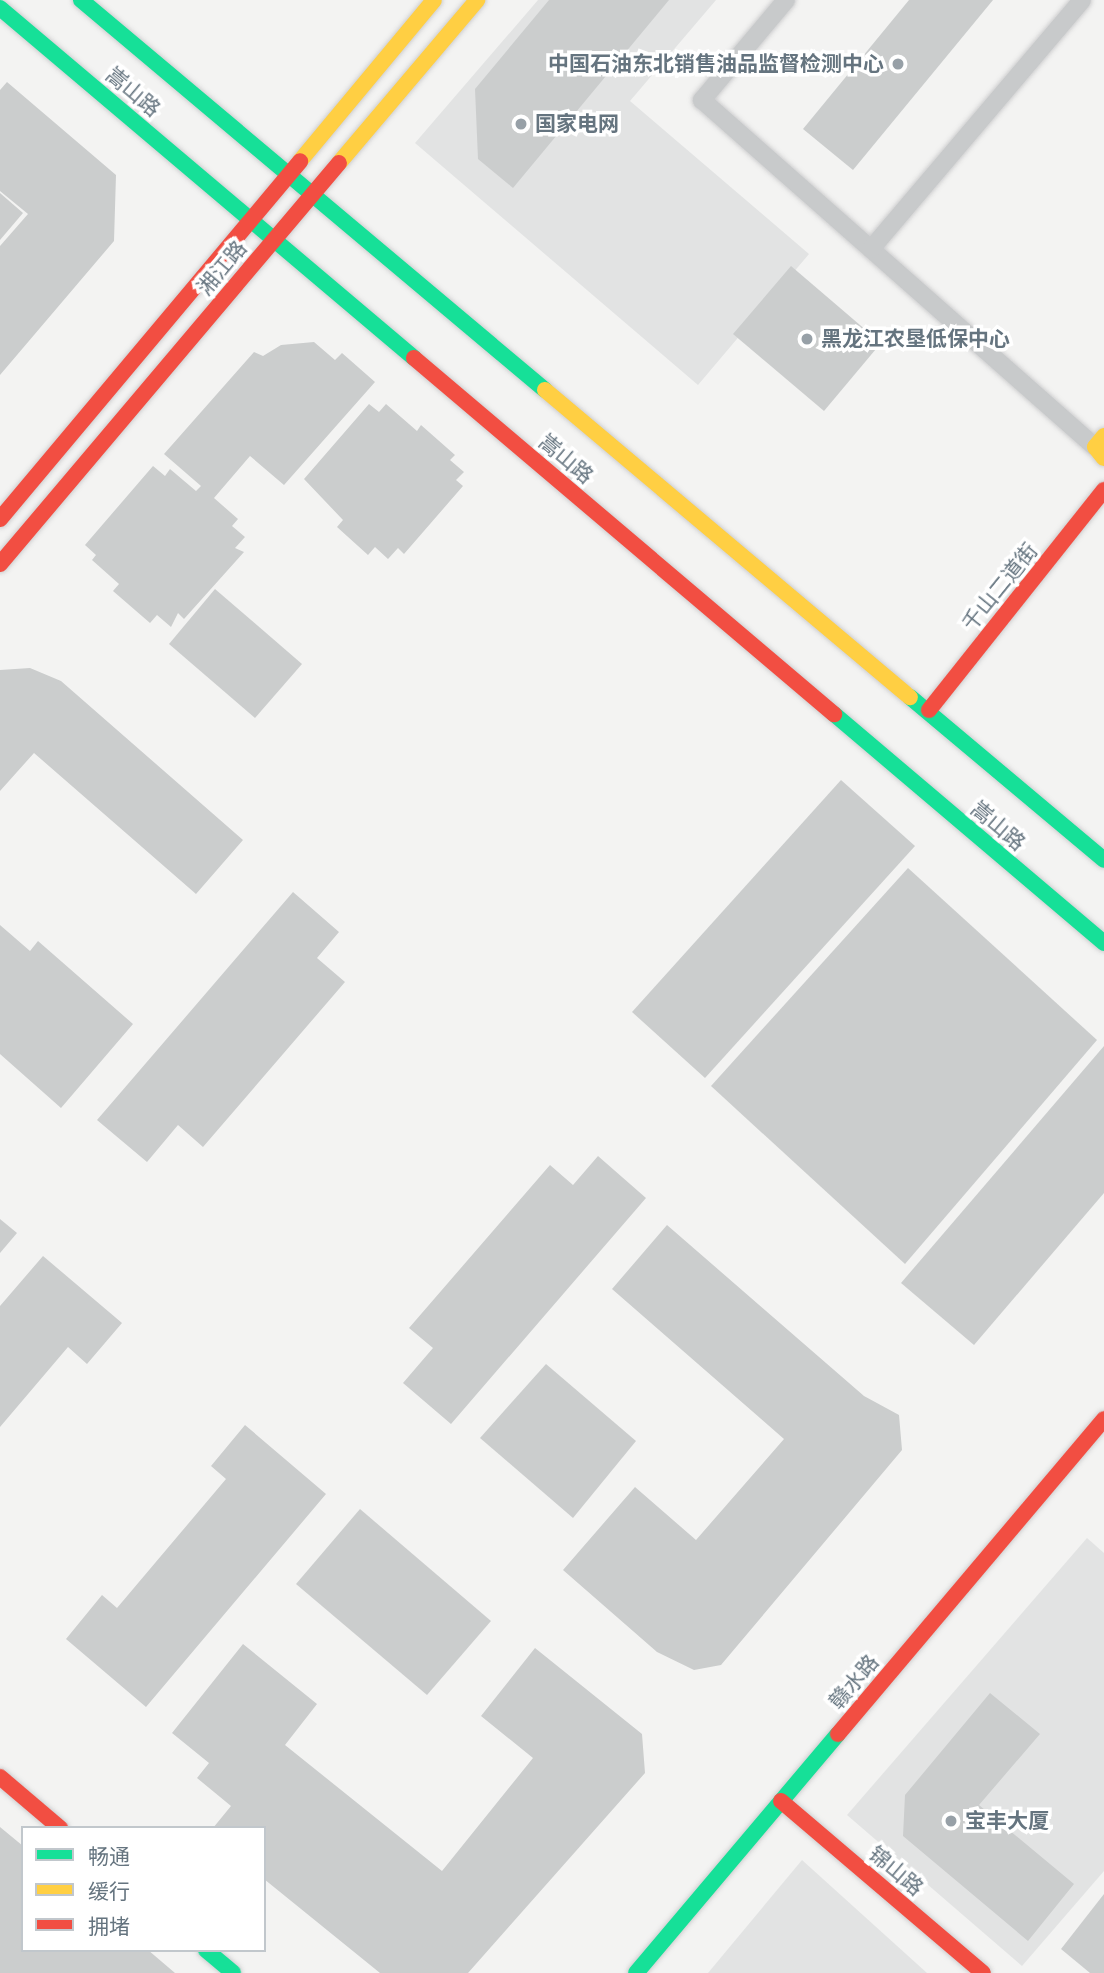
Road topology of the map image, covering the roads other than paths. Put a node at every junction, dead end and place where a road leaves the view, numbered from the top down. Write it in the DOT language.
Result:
graph roads {
  1 [pos="81,0"];
  2 [pos="434,0"];
  3 [pos="477,0"];
  4 [pos="786,0"];
  5 [pos="1083,0"];
  6 [pos="0,8"];
  7 [pos="290,173"];
  8 [pos="314,193"];
  9 [pos="252,220"];
  10 [pos="275,239"];
  11 [pos="871,249"];
  12 [pos="1101,447"];
  13 [pos="1104,490"];
  14 [pos="0,519"];
  15 [pos="0,564"];
  16 [pos="929,710"];
  17 [pos="1104,860"];
  18 [pos="1104,943"];
  19 [pos="1104,1419"];
  20 [pos="985,1587"];
  21 [pos="941,1639"];
  22 [pos="0,1777"];
  23 [pos="781,1801"];
  24 [pos="58,1826"];
  25 [pos="208,1952"];
  26 [pos="233,1973"];
  27 [pos="636,1973"];
  28 [pos="983,1973"];
  1 -- 7 [label="main road, 嵩山路"];
  2 -- 7 [label="main road, 湘江路"];
  3 -- 8 [label="main road, 湘江路"];
  4 -- 11 [label="lane"];
  5 -- 11 [label="lane"];
  6 -- 9 [label="main road, 嵩山路"];
  7 -- 8 [label="main road, 嵩山路"];
  7 -- 9 [label="main road, 湘江路"];
  8 -- 10 [label="main road, 湘江路"];
  8 -- 16 [label="main road, 嵩山路"];
  9 -- 10 [label="main road, 嵩山路"];
  9 -- 14 [label="main road, 湘江路"];
  10 -- 15 [label="main road, 湘江路"];
  10 -- 18 [label="main road, 嵩山路"];
  11 -- 12 [label="lane"];
  13 -- 16 [label="main road, 千山二道街"];
  16 -- 17 [label="main road, 嵩山路"];
  19 -- 23 [label="main road, 赣水路"];
  20 -- 21 [label="main road"];
  22 -- 24 [label="main road"];
  23 -- 27 [label="main road, 赣水路"];
  23 -- 28 [label="main road, 锦山路"];
  25 -- 26 [label="main road"];
}
